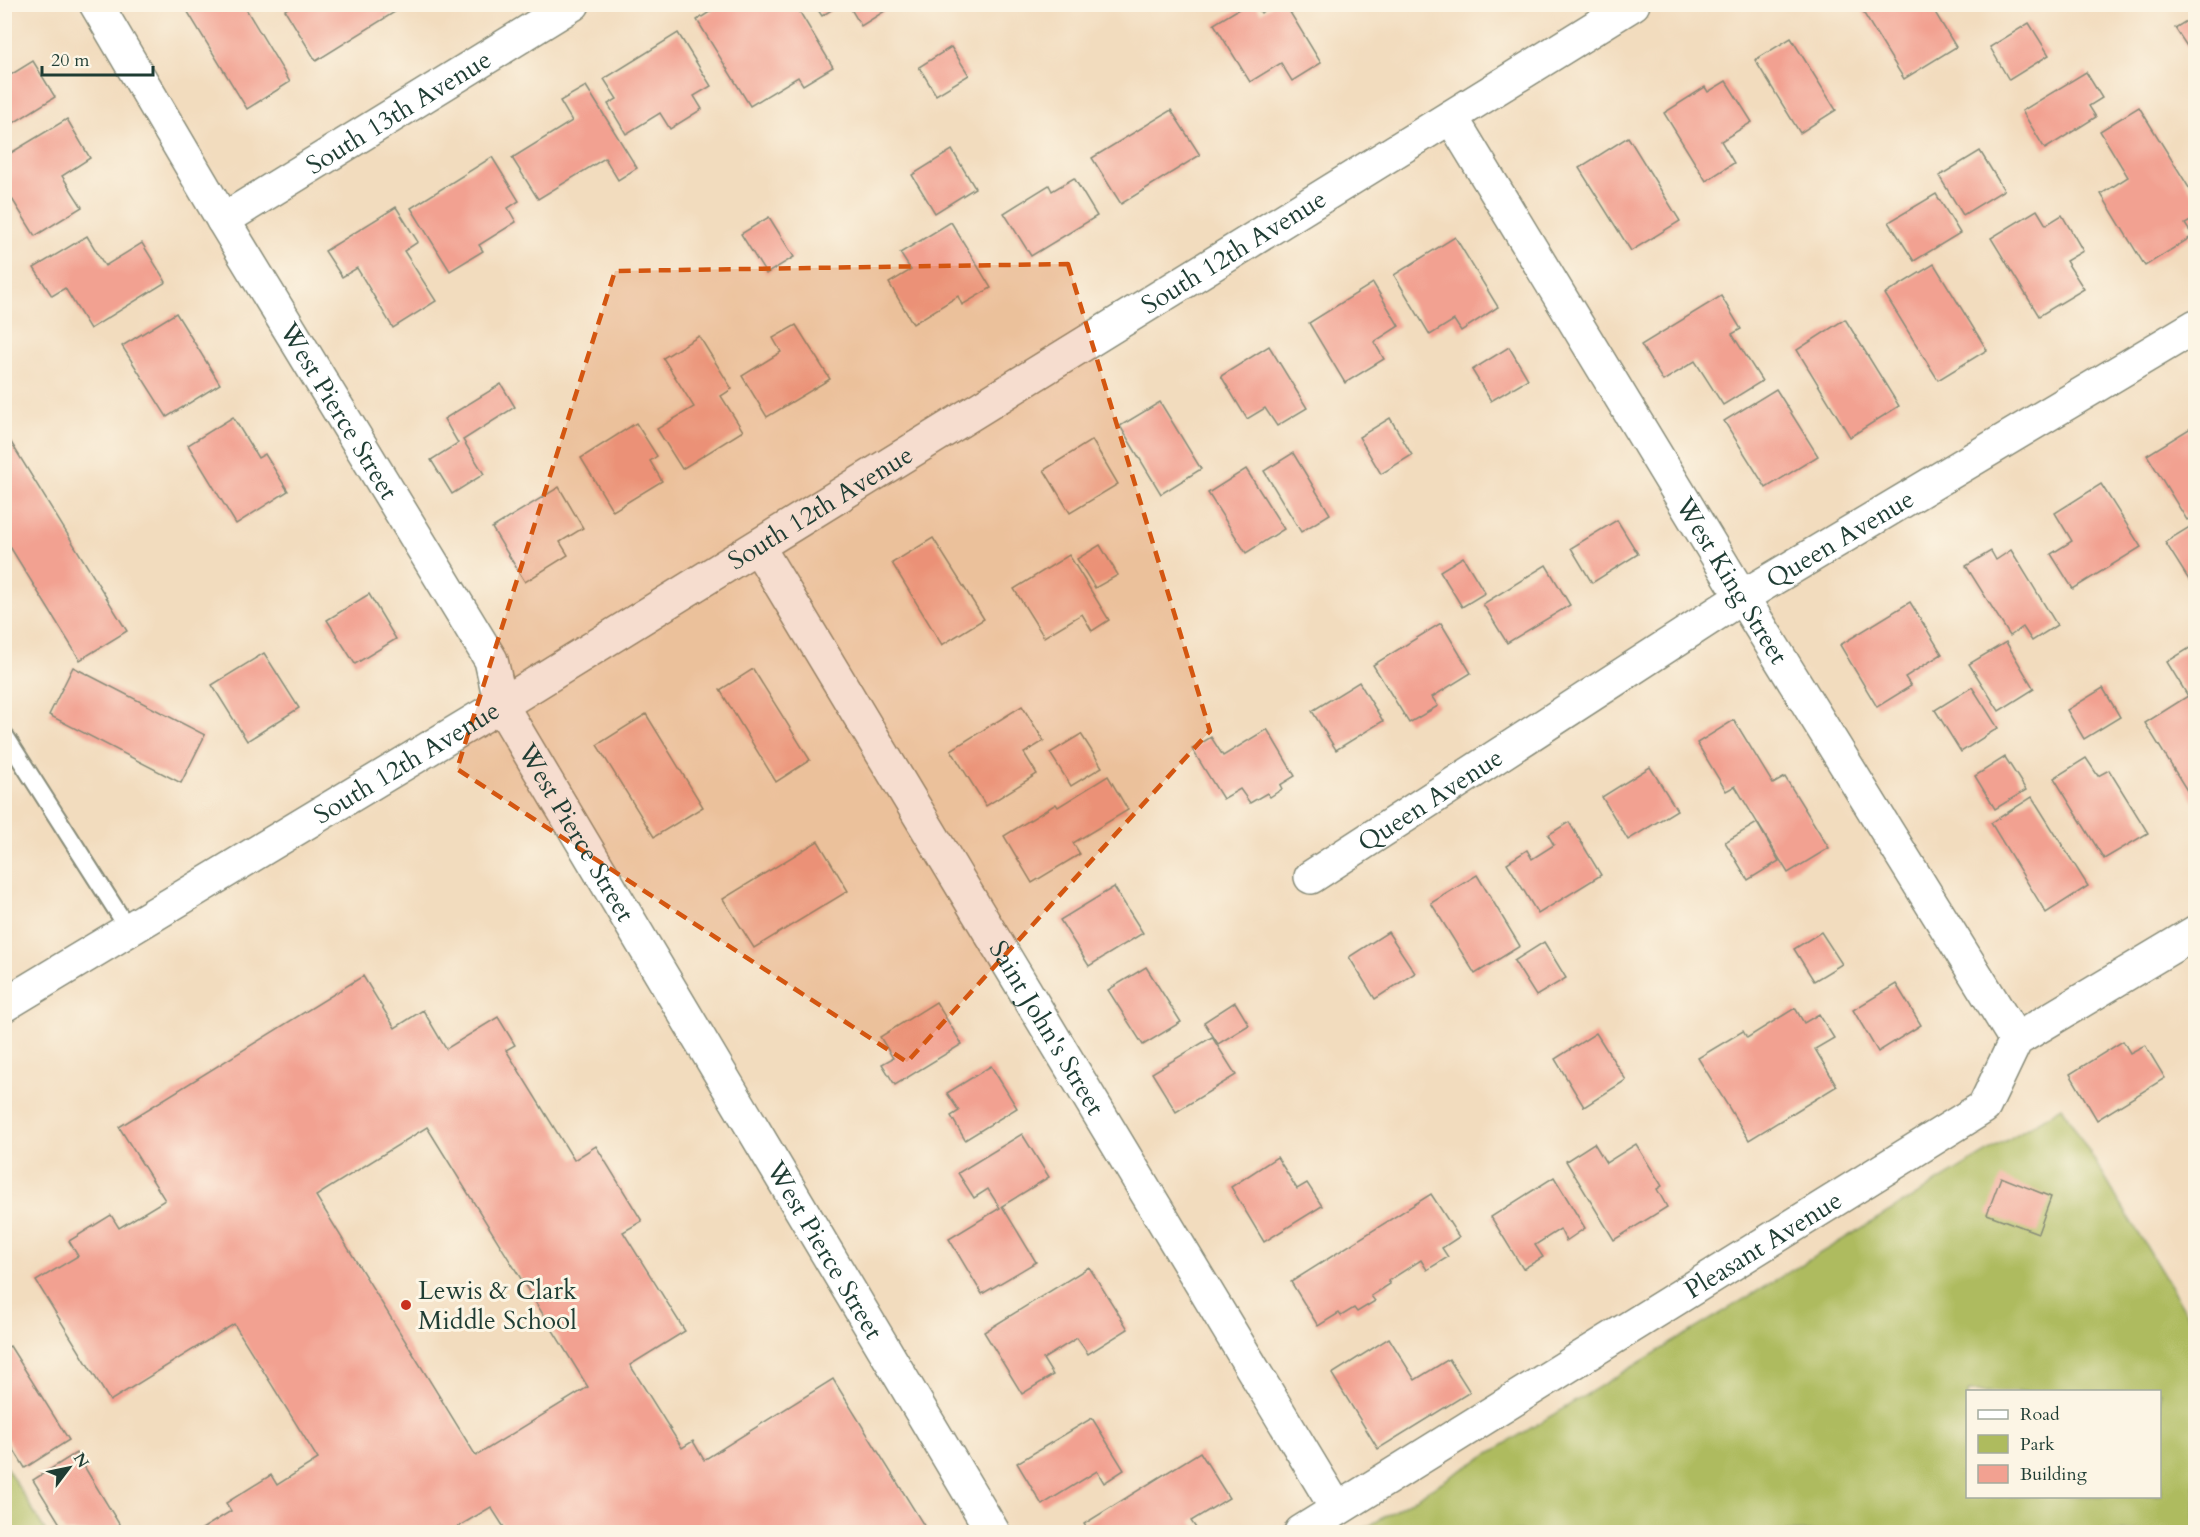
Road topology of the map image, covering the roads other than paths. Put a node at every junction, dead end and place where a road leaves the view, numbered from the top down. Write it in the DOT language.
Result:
graph roads {
  1 [pos="96,4"];
  2 [pos="573,4"];
  3 [pos="1633,4"];
  4 [pos="1451,117"];
  5 [pos="223,220"];
  6 [pos="2196,327"];
  7 [pos="758,547"];
  8 [pos="1742,597"];
  9 [pos="501,705"];
  10 [pos="4,734"];
  11 [pos="1311,877"];
  12 [pos="129,930"];
  13 [pos="2196,932"];
  14 [pos="4,1005"];
  15 [pos="2016,1040"];
  16 [pos="1337,1509"];
  17 [pos="993,1533"];
  18 [pos="1301,1533"];
  1 -- 5 [label="street, West Pierce Street"];
  2 -- 5 [label="street, South 13th Avenue"];
  3 -- 4 [label="street, South 12th Avenue"];
  4 -- 7 [label="street, South 12th Avenue"];
  4 -- 8 [label="street, West King Street"];
  5 -- 9 [label="street, West Pierce Street"];
  6 -- 8 [label="street, Queen Avenue"];
  7 -- 9 [label="street, South 12th Avenue"];
  7 -- 16 [label="street, Saint John's Street"];
  8 -- 11 [label="street, Queen Avenue"];
  8 -- 15 [label="street, West King Street"];
  9 -- 12 [label="street, South 12th Avenue"];
  9 -- 17 [label="street, West Pierce Street"];
  10 -- 12 [label="lane"];
  12 -- 14 [label="street, South 12th Avenue"];
  13 -- 15 [label="street"];
  15 -- 16 [label="street, Pleasant Avenue"];
  16 -- 18 [label="street, Pleasant Avenue"];
}
